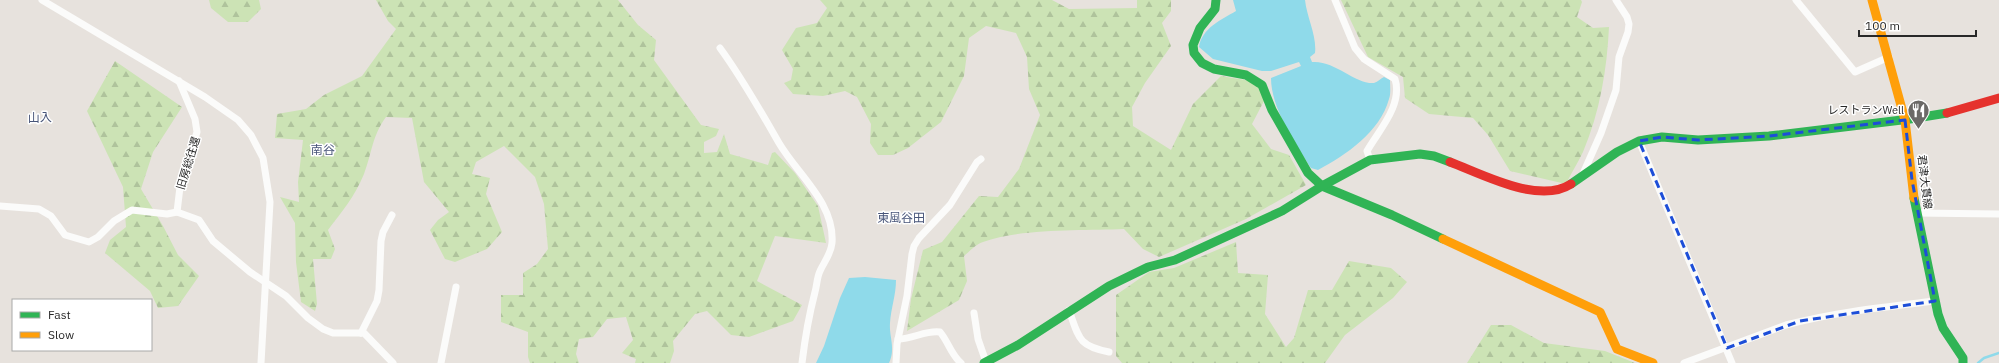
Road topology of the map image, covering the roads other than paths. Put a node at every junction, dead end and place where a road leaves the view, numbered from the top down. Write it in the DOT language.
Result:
graph roads {
  1 [pos="42,0"];
  2 [pos="1216,0"];
  3 [pos="1335,0"];
  4 [pos="1616,0"];
  5 [pos="1796,0"];
  6 [pos="1872,0"];
  7 [pos="720,48"];
  8 [pos="1889,57"];
  9 [pos="179,80"];
  10 [pos="1999,98"];
  11 [pos="1905,120"];
  12 [pos="1639,141"];
  13 [pos="981,159"];
  14 [pos="1370,160"];
  15 [pos="1581,177"];
  16 [pos="1322,186"];
  17 [pos="0,206"];
  18 [pos="177,212"];
  19 [pos="1916,213"];
  20 [pos="1999,214"];
  21 [pos="392,215"];
  22 [pos="264,283"];
  23 [pos="456,287"];
  24 [pos="1935,301"];
  25 [pos="1069,310"];
  26 [pos="974,313"];
  27 [pos="361,333"];
  28 [pos="898,339"];
  29 [pos="1727,348"];
  30 [pos="1109,352"];
  31 [pos="985,362"];
  32 [pos="261,363"];
  33 [pos="393,363"];
  34 [pos="441,363"];
  35 [pos="802,363"];
  36 [pos="896,363"];
  37 [pos="961,363"];
  38 [pos="1653,363"];
  39 [pos="1684,363"];
  40 [pos="1732,363"];
  41 [pos="1963,363"];
  1 -- 9 [label="street"];
  2 -- 16 [label="street"];
  3 -- 14 [label="street"];
  4 -- 15 [label="street"];
  5 -- 8 [label="street"];
  6 -- 8 [label="street, 君津大貫線"];
  7 -- 35 [label="street"];
  8 -- 11 [label="street, 君津大貫線"];
  9 -- 18 [label="street, 旧房総往還"];
  9 -- 22 [label="street"];
  10 -- 11 [label="street"];
  11 -- 12 [label="street"];
  11 -- 19 [label="street, 君津大貫線"];
  12 -- 15 [label="street"];
  12 -- 29 [label="street"];
  13 -- 28 [label="street"];
  14 -- 15 [label="street"];
  14 -- 16 [label="street"];
  16 -- 25 [label="street"];
  16 -- 38 [label="street"];
  17 -- 18 [label="street"];
  18 -- 22 [label="street"];
  19 -- 20 [label="street"];
  19 -- 24 [label="street, 君津大貫線"];
  21 -- 27 [label="street"];
  22 -- 27 [label="street"];
  22 -- 32 [label="street"];
  23 -- 34 [label="street"];
  24 -- 29 [label="street"];
  24 -- 41 [label="street, 君津大貫線"];
  25 -- 30 [label="street"];
  25 -- 31 [label="street"];
  26 -- 31 [label="street"];
  27 -- 33 [label="street"];
  28 -- 36 [label="street"];
  28 -- 37 [label="street"];
  29 -- 39 [label="street"];
  29 -- 40 [label="street"];
}
